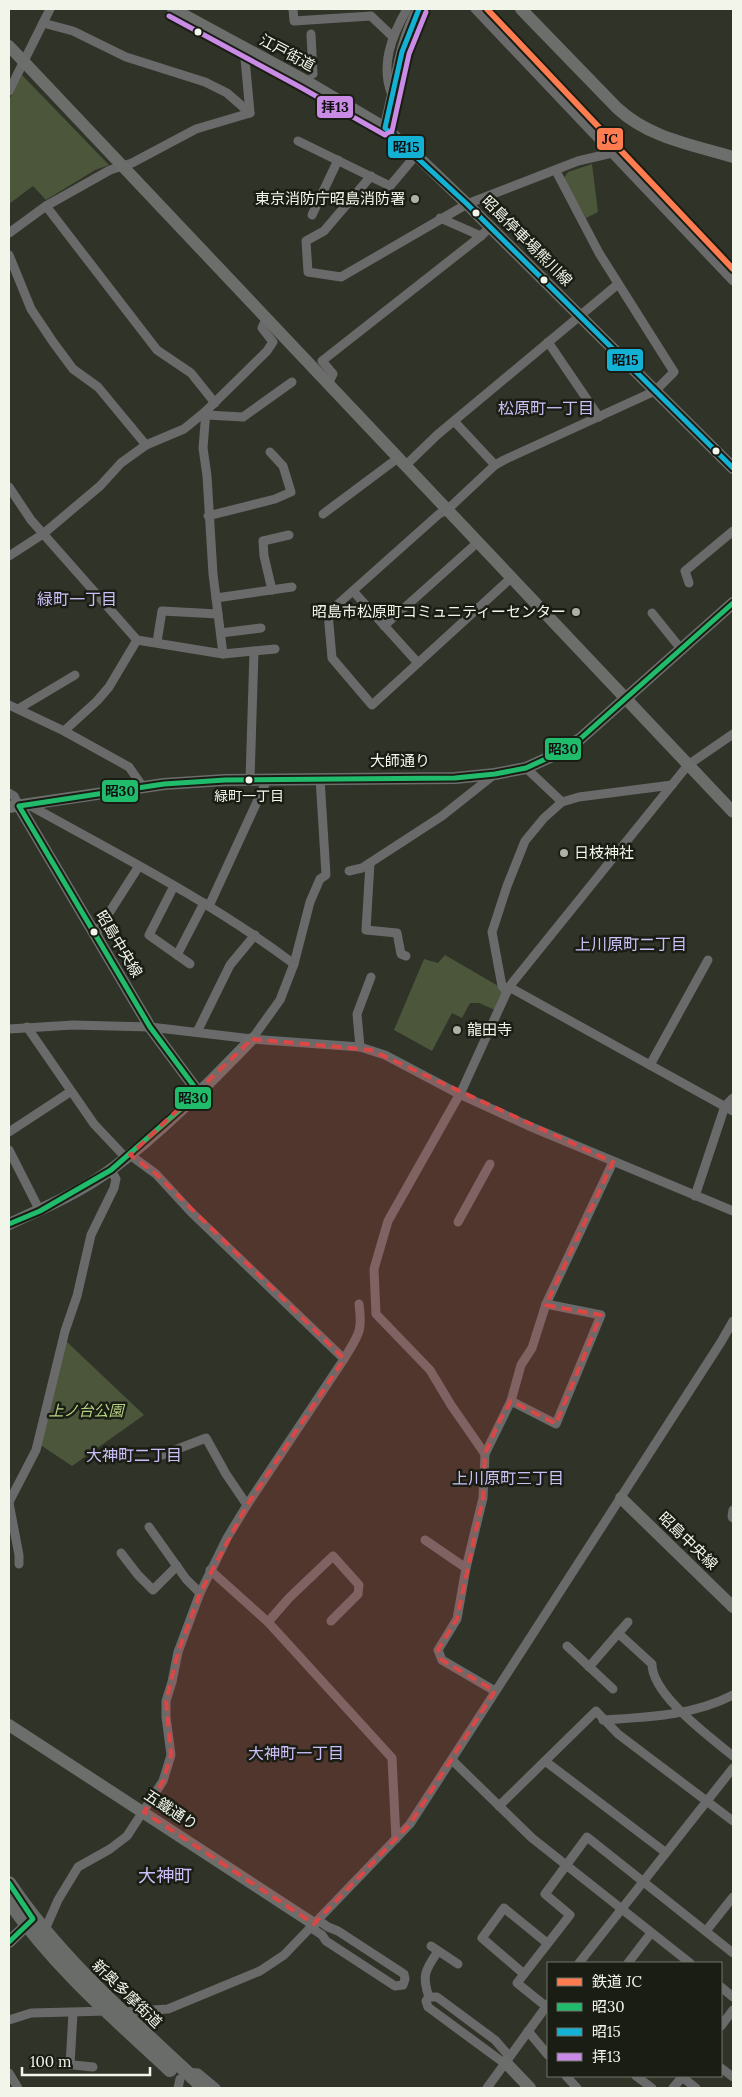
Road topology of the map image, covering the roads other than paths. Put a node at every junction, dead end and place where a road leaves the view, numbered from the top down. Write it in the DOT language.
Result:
graph roads {
  1 [pos="50,9"];
  2 [pos="173,9"];
  3 [pos="294,9"];
  4 [pos="407,9"];
  5 [pos="419,9"];
  6 [pos="475,9"];
  7 [pos="521,9"];
  8 [pos="43,22"];
  9 [pos="311,34"];
  10 [pos="393,38"];
  11 [pos="9,46"];
  12 [pos="244,48"];
  13 [pos="24,62"];
  14 [pos="313,74"];
  15 [pos="9,91"];
  16 [pos="393,97"];
  17 [pos="250,113"];
  18 [pos="385,128"];
  19 [pos="298,141"];
  20 [pos="612,152"];
  21 [pos="416,155"];
  22 [pos="733,157"];
  23 [pos="338,160"];
  24 [pos="122,166"];
  25 [pos="556,171"];
  26 [pos="371,176"];
  27 [pos="467,204"];
  28 [pos="46,206"];
  29 [pos="312,215"];
  30 [pos="440,218"];
  31 [pos="490,227"];
  32 [pos="9,233"];
  33 [pos="481,236"];
  34 [pos="9,255"];
  35 [pos="733,281"];
  36 [pos="618,284"];
  37 [pos="580,316"];
  38 [pos="266,319"];
  39 [pos="548,342"];
  40 [pos="292,382"];
  41 [pos="328,384"];
  42 [pos="655,391"];
  43 [pos="215,403"];
  44 [pos="206,413"];
  45 [pos="599,418"];
  46 [pos="454,421"];
  47 [pos="146,445"];
  48 [pos="270,452"];
  49 [pos="402,462"];
  50 [pos="495,465"];
  51 [pos="733,468"];
  52 [pos="9,487"];
  53 [pos="12,501"];
  54 [pos="447,510"];
  55 [pos="322,514"];
  56 [pos="208,516"];
  57 [pos="733,531"];
  58 [pos="43,534"];
  59 [pos="289,535"];
  60 [pos="478,542"];
  61 [pos="9,556"];
  62 [pos="511,578"];
  63 [pos="690,583"];
  64 [pos="292,586"];
  65 [pos="272,590"];
  66 [pos="353,591"];
  67 [pos="216,598"];
  68 [pos="733,603"];
  69 [pos="652,613"];
  70 [pos="218,614"];
  71 [pos="384,626"];
  72 [pos="261,628"];
  73 [pos="221,633"];
  74 [pos="137,640"];
  75 [pos="157,642"];
  76 [pos="275,649"];
  77 [pos="681,650"];
  78 [pos="254,651"];
  79 [pos="223,654"];
  80 [pos="418,663"];
  81 [pos="76,675"];
  82 [pos="626,700"];
  83 [pos="9,705"];
  84 [pos="18,709"];
  85 [pos="64,731"];
  86 [pos="733,734"];
  87 [pos="688,765"];
  88 [pos="526,768"];
  89 [pos="495,774"];
  90 [pos="320,778"];
  91 [pos="250,780"];
  92 [pos="267,780"];
  93 [pos="672,786"];
  94 [pos="144,787"];
  95 [pos="9,793"];
  96 [pos="562,802"];
  97 [pos="19,806"];
  98 [pos="733,812"];
  99 [pos="370,863"];
  100 [pos="139,866"];
  101 [pos="350,871"];
  102 [pos="174,886"];
  103 [pos="207,904"];
  104 [pos="255,934"];
  105 [pos="95,935"];
  106 [pos="177,955"];
  107 [pos="406,956"];
  108 [pos="708,960"];
  109 [pos="190,964"];
  110 [pos="294,964"];
  111 [pos="371,977"];
  112 [pos="508,989"];
  113 [pos="27,1027"];
  114 [pos="150,1027"];
  115 [pos="9,1029"];
  116 [pos="197,1032"];
  117 [pos="252,1039"];
  118 [pos="360,1047"];
  119 [pos="650,1065"];
  120 [pos="70,1092"];
  121 [pos="199,1093"];
  122 [pos="459,1094"];
  123 [pos="733,1098"];
  124 [pos="729,1109"];
  125 [pos="9,1132"];
  126 [pos="9,1150"];
  127 [pos="128,1156"];
  128 [pos="613,1162"];
  129 [pos="489,1168"];
  130 [pos="111,1170"];
  131 [pos="695,1196"];
  132 [pos="40,1211"];
  133 [pos="733,1211"];
  134 [pos="458,1222"];
  135 [pos="9,1224"];
  136 [pos="359,1304"];
  137 [pos="546,1304"];
  138 [pos="733,1322"];
  139 [pos="344,1359"];
  140 [pos="511,1401"];
  141 [pos="485,1454"];
  142 [pos="162,1455"];
  143 [pos="621,1498"];
  144 [pos="10,1499"];
  145 [pos="247,1505"];
  146 [pos="733,1510"];
  147 [pos="733,1518"];
  148 [pos="150,1527"];
  149 [pos="426,1540"];
  150 [pos="121,1553"];
  151 [pos="19,1564"];
  152 [pos="177,1566"];
  153 [pos="466,1568"];
  154 [pos="210,1570"];
  155 [pos="200,1593"];
  156 [pos="733,1607"];
  157 [pos="331,1621"];
  158 [pos="268,1622"];
  159 [pos="628,1622"];
  160 [pos="618,1633"];
  161 [pos="567,1646"];
  162 [pos="590,1667"];
  163 [pos="613,1689"];
  164 [pos="495,1691"];
  165 [pos="733,1695"];
  166 [pos="680,1713"];
  167 [pos="603,1720"];
  168 [pos="9,1725"];
  169 [pos="733,1756"];
  170 [pos="452,1760"];
  171 [pos="546,1761"];
  172 [pos="733,1768"];
  173 [pos="706,1800"];
  174 [pos="498,1806"];
  175 [pos="144,1812"];
  176 [pos="733,1821"];
  177 [pos="396,1839"];
  178 [pos="665,1852"];
  179 [pos="566,1866"];
  180 [pos="643,1881"];
  181 [pos="9,1884"];
  182 [pos="733,1896"];
  183 [pos="9,1901"];
  184 [pos="620,1909"];
  185 [pos="30,1922"];
  186 [pos="314,1924"];
  187 [pos="706,1931"];
  188 [pos="44,1932"];
  189 [pos="652,1933"];
  190 [pos="9,1942"];
  191 [pos="548,1943"];
  192 [pos="733,1953"];
  193 [pos="678,1960"];
  194 [pos="580,1962"];
  195 [pos="629,1962"];
  196 [pos="458,1964"];
  197 [pos="524,1974"];
  198 [pos="722,1988"];
  199 [pos="733,1996"];
  200 [pos="429,1997"];
  201 [pos="547,2005"];
  202 [pos="547,2007"];
  203 [pos="733,2010"];
  204 [pos="107,2011"];
  205 [pos="123,2012"];
  206 [pos="73,2013"];
  207 [pos="9,2020"];
  208 [pos="722,2025"];
  209 [pos="528,2031"];
  210 [pos="547,2054"];
  211 [pos="506,2060"];
  212 [pos="93,2067"];
  213 [pos="9,2073"];
  214 [pos="567,2077"];
  215 [pos="637,2077"];
  216 [pos="681,2077"];
  217 [pos="683,2077"];
  218 [pos="182,2084"];
  219 [pos="18,2088"];
  220 [pos="204,2088"];
  221 [pos="216,2088"];
  222 [pos="487,2088"];
  223 [pos="530,2088"];
  224 [pos="577,2088"];
  225 [pos="652,2088"];
  226 [pos="673,2088"];
  227 [pos="696,2088"];
  1 -- 8 [label="street"];
  2 -- 12 [label="street, 江戸街道"];
  3 -- 10 [label="street"];
  4 -- 10 [label="street"];
  5 -- 16 [label="street"];
  6 -- 20 [label="street"];
  7 -- 22 [label="street"];
  8 -- 13 [label="street"];
  8 -- 17 [label="street"];
  9 -- 14 [label="street"];
  10 -- 16 [label="street"];
  11 -- 13 [label="street"];
  12 -- 17 [label="street"];
  12 -- 18 [label="street, 江戸街道"];
  13 -- 15 [label="street"];
  13 -- 24 [label="street"];
  16 -- 18 [label="street"];
  17 -- 24 [label="street"];
  18 -- 21 [label="street, 昭島停車場熊川線"];
  19 -- 23 [label="street"];
  20 -- 25 [label="street"];
  20 -- 35 [label="street"];
  21 -- 26 [label="street"];
  21 -- 27 [label="street, 昭島停車場熊川線"];
  23 -- 26 [label="street"];
  23 -- 29 [label="street"];
  24 -- 28 [label="street"];
  24 -- 38 [label="street"];
  25 -- 27 [label="street"];
  25 -- 36 [label="street"];
  26 -- 30 [label="street"];
  27 -- 30 [label="street"];
  27 -- 31 [label="street, 昭島停車場熊川線"];
  28 -- 32 [label="street"];
  28 -- 43 [label="street"];
  30 -- 33 [label="street"];
  31 -- 33 [label="street"];
  31 -- 37 [label="street, 昭島停車場熊川線"];
  33 -- 41 [label="street"];
  34 -- 47 [label="street"];
  36 -- 37 [label="street"];
  36 -- 42 [label="street"];
  37 -- 39 [label="street"];
  37 -- 42 [label="street, 昭島停車場熊川線"];
  38 -- 41 [label="street"];
  38 -- 43 [label="street"];
  39 -- 45 [label="street"];
  39 -- 46 [label="street"];
  40 -- 44 [label="street"];
  41 -- 49 [label="street"];
  42 -- 45 [label="street"];
  42 -- 51 [label="street, 昭島停車場熊川線"];
  43 -- 44 [label="street"];
  44 -- 47 [label="street"];
  44 -- 56 [label="street"];
  45 -- 50 [label="street"];
  46 -- 49 [label="street"];
  46 -- 50 [label="street"];
  47 -- 58 [label="street"];
  48 -- 56 [label="street"];
  49 -- 54 [label="street"];
  49 -- 55 [label="street"];
  50 -- 54 [label="street"];
  52 -- 53 [label="street"];
  53 -- 58 [label="street"];
  54 -- 60 [label="street"];
  54 -- 66 [label="street"];
  56 -- 67 [label="street"];
  57 -- 63 [label="street"];
  58 -- 61 [label="street"];
  58 -- 74 [label="street"];
  59 -- 65 [label="street"];
  60 -- 62 [label="street"];
  60 -- 71 [label="street"];
  62 -- 80 [label="street"];
  62 -- 82 [label="street"];
  64 -- 65 [label="street"];
  65 -- 67 [label="street"];
  66 -- 71 [label="street"];
  66 -- 80 [label="street"];
  67 -- 70 [label="street"];
  68 -- 77 [label="street, 大師通り"];
  69 -- 77 [label="street"];
  70 -- 73 [label="street"];
  70 -- 75 [label="street"];
  71 -- 80 [label="street"];
  72 -- 73 [label="street"];
  73 -- 79 [label="street"];
  74 -- 75 [label="street"];
  74 -- 85 [label="street"];
  75 -- 79 [label="street"];
  76 -- 78 [label="street"];
  77 -- 82 [label="street, 大師通り"];
  78 -- 79 [label="street"];
  78 -- 91 [label="street"];
  81 -- 84 [label="street"];
  82 -- 87 [label="street"];
  82 -- 88 [label="street, 大師通り"];
  83 -- 84 [label="street"];
  84 -- 85 [label="street"];
  85 -- 94 [label="street"];
  86 -- 87 [label="street"];
  87 -- 93 [label="street"];
  87 -- 98 [label="street"];
  88 -- 89 [label="street, 大師通り"];
  88 -- 96 [label="street"];
  89 -- 90 [label="street, 大師通り"];
  89 -- 99 [label="street"];
  90 -- 92 [label="street, 大師通り"];
  90 -- 110 [label="street"];
  91 -- 92 [label="street, 大師通り"];
  91 -- 94 [label="street, 大師通り"];
  92 -- 103 [label="street"];
  93 -- 96 [label="street"];
  93 -- 112 [label="street"];
  94 -- 97 [label="street, 大師通り"];
  95 -- 97 [label="street"];
  96 -- 112 [label="street"];
  97 -- 100 [label="street"];
  97 -- 105 [label="street, 昭島中央線"];
  99 -- 101 [label="street"];
  99 -- 107 [label="street"];
  100 -- 102 [label="street"];
  100 -- 105 [label="street"];
  102 -- 103 [label="street"];
  102 -- 106 [label="street"];
  103 -- 104 [label="street"];
  103 -- 106 [label="street"];
  104 -- 110 [label="street"];
  104 -- 116 [label="street"];
  105 -- 114 [label="street, 昭島中央線"];
  106 -- 109 [label="street"];
  108 -- 119 [label="street"];
  110 -- 117 [label="street"];
  111 -- 118 [label="street"];
  112 -- 119 [label="street"];
  112 -- 122 [label="street"];
  113 -- 114 [label="street"];
  113 -- 115 [label="street"];
  113 -- 120 [label="street"];
  114 -- 116 [label="street"];
  114 -- 121 [label="street, 昭島中央線"];
  116 -- 117 [label="street"];
  117 -- 118 [label="street"];
  117 -- 121 [label="street"];
  118 -- 122 [label="street"];
  119 -- 124 [label="street"];
  120 -- 125 [label="street"];
  120 -- 127 [label="street"];
  121 -- 127 [label="street"];
  122 -- 128 [label="street"];
  122 -- 141 [label="street"];
  123 -- 124 [label="street"];
  124 -- 131 [label="street"];
  126 -- 132 [label="street"];
  127 -- 130 [label="street"];
  127 -- 139 [label="street"];
  128 -- 131 [label="street"];
  128 -- 137 [label="street"];
  129 -- 134 [label="street"];
  130 -- 132 [label="street"];
  130 -- 144 [label="street"];
  131 -- 133 [label="street"];
  132 -- 135 [label="street"];
  136 -- 139 [label="street"];
  137 -- 140 [label="street"];
  137 -- 140 [label="street"];
  138 -- 143 [label="street"];
  139 -- 145 [label="street"];
  140 -- 141 [label="street"];
  141 -- 153 [label="street"];
  142 -- 145 [label="street"];
  143 -- 156 [label="street, 昭島中央線"];
  143 -- 164 [label="street"];
  144 -- 151 [label="street"];
  145 -- 154 [label="street"];
  146 -- 147 [label="street"];
  148 -- 152 [label="street"];
  149 -- 153 [label="street"];
  150 -- 152 [label="street"];
  152 -- 155 [label="street"];
  153 -- 164 [label="street"];
  154 -- 155 [label="street"];
  154 -- 158 [label="street"];
  155 -- 175 [label="street"];
  157 -- 158 [label="street"];
  158 -- 177 [label="street"];
  159 -- 160 [label="street"];
  160 -- 162 [label="street"];
  160 -- 166 [label="street"];
  161 -- 162 [label="street"];
  162 -- 163 [label="street"];
  164 -- 170 [label="street"];
  165 -- 166 [label="street"];
  166 -- 167 [label="street"];
  166 -- 169 [label="street"];
  167 -- 171 [label="street"];
  167 -- 173 [label="street"];
  168 -- 175 [label="street, 五鐵通り"];
  170 -- 174 [label="street"];
  170 -- 177 [label="street"];
  171 -- 174 [label="street"];
  171 -- 178 [label="street"];
  172 -- 173 [label="street"];
  173 -- 176 [label="street"];
  173 -- 178 [label="street"];
  174 -- 179 [label="street"];
  175 -- 186 [label="street, 五鐵通り"];
  175 -- 188 [label="street"];
  177 -- 186 [label="street"];
  178 -- 180 [label="street"];
  179 -- 180 [label="street"];
  179 -- 184 [label="street"];
  179 -- 191 [label="street"];
  180 -- 184 [label="street"];
  180 -- 187 [label="street"];
  181 -- 185 [label="main road"];
  182 -- 187 [label="street"];
  183 -- 185 [label="main road"];
  184 -- 189 [label="street"];
  184 -- 194 [label="street"];
  185 -- 188 [label="main road, 新奥多摩街道"];
  185 -- 190 [label="street"];
  185 -- 204 [label="main road, 新奥多摩街道"];
  186 -- 186 [label="street"];
  186 -- 205 [label="street"];
  187 -- 192 [label="street"];
  188 -- 205 [label="main road, 新奥多摩街道"];
  189 -- 193 [label="street"];
  189 -- 195 [label="street"];
  191 -- 197 [label="street"];
  191 -- 197 [label="street"];
  196 -- 200 [label="street"];
  197 -- 201 [label="street"];
  198 -- 199 [label="street"];
  200 -- 211 [label="street"];
  200 -- 211 [label="street"];
  202 -- 209 [label="street"];
  203 -- 208 [label="street"];
  204 -- 205 [label="street"];
  204 -- 206 [label="street"];
  204 -- 218 [label="main road, 新奥多摩街道"];
  205 -- 218 [label="main road, 新奥多摩街道"];
  206 -- 207 [label="street"];
  206 -- 212 [label="street"];
  209 -- 210 [label="street"];
  209 -- 211 [label="street"];
  211 -- 222 [label="street"];
  211 -- 223 [label="street"];
  213 -- 219 [label="street"];
  214 -- 224 [label="street"];
  215 -- 225 [label="street"];
  216 -- 226 [label="street"];
  217 -- 227 [label="street"];
  218 -- 220 [label="main road, 新奥多摩街道"];
  218 -- 221 [label="street"];
}
